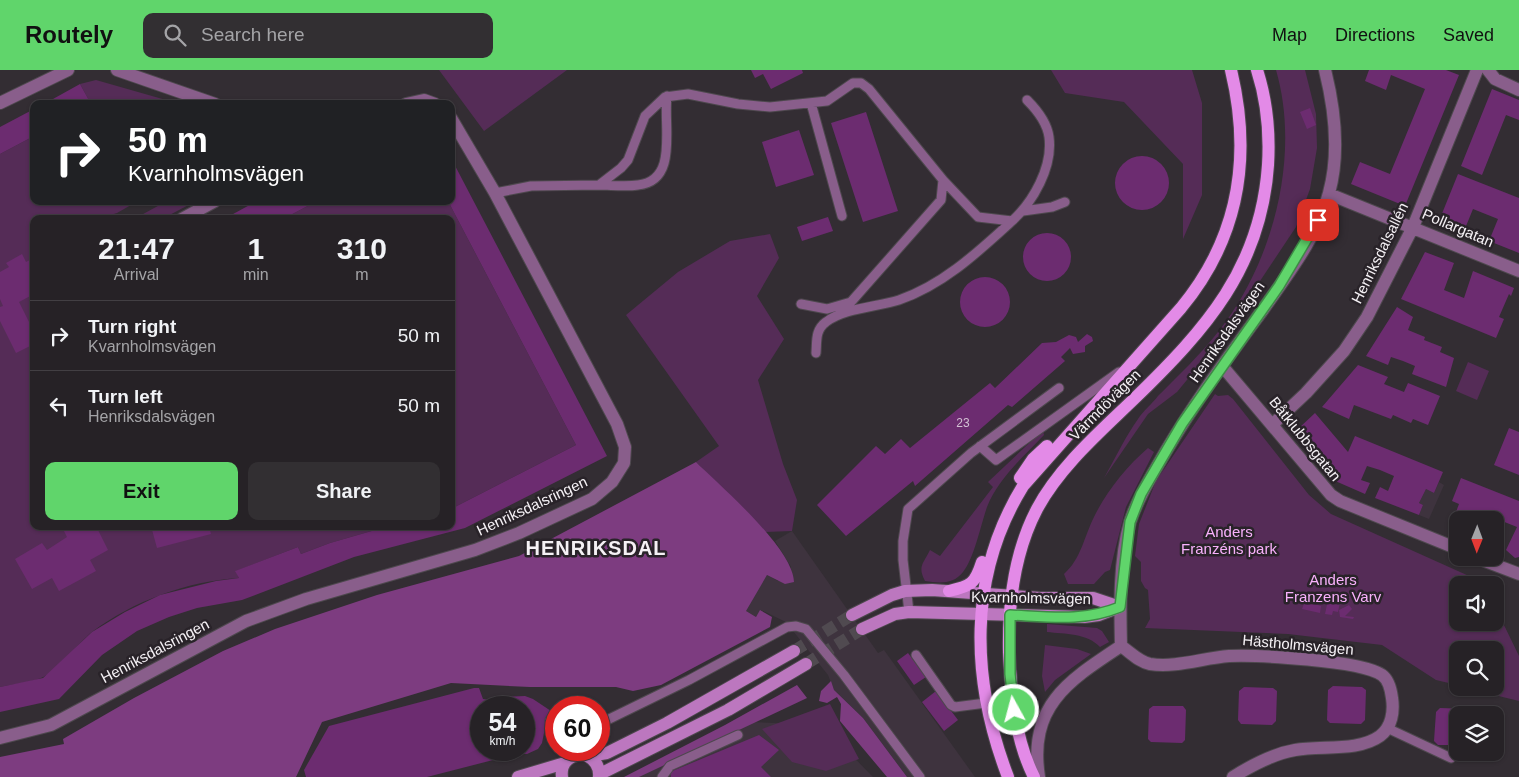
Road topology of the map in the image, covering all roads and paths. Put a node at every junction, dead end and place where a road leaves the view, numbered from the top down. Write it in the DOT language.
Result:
graph roads {
  1 [pos="68,70"];
  2 [pos="117,70"];
  3 [pos="1231,70"];
  4 [pos="1257,70"];
  5 [pos="1325,70"];
  6 [pos="1477,70"];
  7 [pos="1488,70"];
  8 [pos="1519,90"];
  9 [pos="667,96"];
  10 [pos="203,100"];
  11 [pos="1027,100"];
  12 [pos="0,103"];
  13 [pos="811,103"];
  14 [pos="455,125"];
  15 [pos="943,180"];
  16 [pos="599,185"];
  17 [pos="495,193"];
  18 [pos="1329,194"];
  19 [pos="1065,202"];
  20 [pos="208,205"];
  21 [pos="1023,211"];
  22 [pos="189,215"];
  23 [pos="842,216"];
  24 [pos="1012,221"];
  25 [pos="1413,227"];
  26 [pos="1519,271"];
  27 [pos="801,304"];
  28 [pos="816,353"];
  29 [pos="1132,363"];
  30 [pos="1223,367"];
  31 [pos="1059,388"];
  32 [pos="1272,425"];
  33 [pos="1059,442"];
  34 [pos="980,446"];
  35 [pos="1449,545"];
  36 [pos="1498,566"];
  37 [pos="1519,574"];
  38 [pos="905,591"];
  39 [pos="949,591"];
  40 [pos="983,594"];
  41 [pos="1012,596"];
  42 [pos="1120,607"];
  43 [pos="909,612"];
  44 [pos="981,614"];
  45 [pos="1010,615"];
  46 [pos="852,616"];
  47 [pos="862,629"];
  48 [pos="1121,646"];
  49 [pos="794,651"];
  50 [pos="916,655"];
  51 [pos="806,664"];
  52 [pos="986,703"];
  53 [pos="610,719"];
  54 [pos="1387,728"];
  55 [pos="738,735"];
  56 [pos="0,738"];
  57 [pos="610,752"];
  58 [pos="1449,758"];
  59 [pos="568,761"];
  60 [pos="590,761"];
  61 [pos="565,763"];
  62 [pos="599,776"];
  63 [pos="518,777"];
  64 [pos="562,777"];
  65 [pos="662,777"];
  66 [pos="920,777"];
  67 [pos="1008,777"];
  68 [pos="1034,777"];
  69 [pos="1039,777"];
  70 [pos="1233,777"];
  1 -- 12 [label="street"];
  2 -- 10 [label="street"];
  3 -- 29 [label="main road, Värmdövägen"];
  4 -- 41 [label="main road, Värmdövägen"];
  5 -- 18 [label="street, Henriksdalsvägen"];
  6 -- 25 [label="street, Henriksdalsallén"];
  7 -- 8 [label="street"];
  9 -- 13 [label="lane"];
  9 -- 16 [label="lane"];
  9 -- 16 [label="lane"];
  11 -- 21 [label="lane"];
  13 -- 15 [label="lane"];
  13 -- 23 [label="lane"];
  14 -- 17 [label="street, Henriksdalsringen"];
  15 -- 24 [label="lane"];
  15 -- 27 [label="lane"];
  16 -- 17 [label="lane"];
  17 -- 56 [label="street, Henriksdalsringen"];
  18 -- 25 [label="street, Pollargatan"];
  18 -- 30 [label="street, Henriksdalsvägen"];
  19 -- 21 [label="lane"];
  20 -- 22 [label="street"];
  21 -- 24 [label="lane"];
  24 -- 28 [label="lane"];
  25 -- 26 [label="street, Pollargatan"];
  25 -- 32 [label="street, Henriksdalsallén"];
  29 -- 33 [label="main road, Värmdövägen"];
  29 -- 34 [label="lane"];
  30 -- 32 [label="street, Båtklubbsgatan"];
  30 -- 42 [label="street, Henriksdalsvägen"];
  31 -- 34 [label="lane"];
  32 -- 35 [label="street, Båtklubbsgatan"];
  33 -- 39 [label="main road"];
  33 -- 40 [label="main road, Värmdövägen"];
  34 -- 38 [label="lane"];
  36 -- 37 [label="street"];
  38 -- 39 [label="street, Kvarnholmsvägen"];
  38 -- 43 [label="lane"];
  38 -- 46 [label="street, Kvarnholmsvägen"];
  39 -- 40 [label="street, Kvarnholmsvägen"];
  40 -- 41 [label="street, Kvarnholmsvägen"];
  40 -- 44 [label="main road, Värmdövägen"];
  41 -- 42 [label="street, Kvarnholmsvägen"];
  41 -- 45 [label="main road, Värmdövägen"];
  42 -- 45 [label="street, Kvarnholmsvägen"];
  42 -- 48 [label="street"];
  43 -- 44 [label="street, Kvarnholmsvägen"];
  43 -- 47 [label="street, Kvarnholmsvägen"];
  44 -- 45 [label="street, Kvarnholmsvägen"];
  44 -- 52 [label="main road, Värmdövägen"];
  45 -- 68 [label="main road, Värmdövägen"];
  48 -- 54 [label="street, Hästholmsvägen"];
  48 -- 69 [label="street"];
  49 -- 57 [label="street"];
  50 -- 52 [label="lane"];
  51 -- 62 [label="street"];
  52 -- 67 [label="main road, Värmdövägen"];
  53 -- 66 [label="lane"];
  54 -- 58 [label="lane"];
  54 -- 70 [label="street"];
  55 -- 65 [label="lane"];
  59 -- 61 [label="street"];
  60 -- 62 [label="street"];
  61 -- 63 [label="street"];
  61 -- 64 [label="street"];
}
